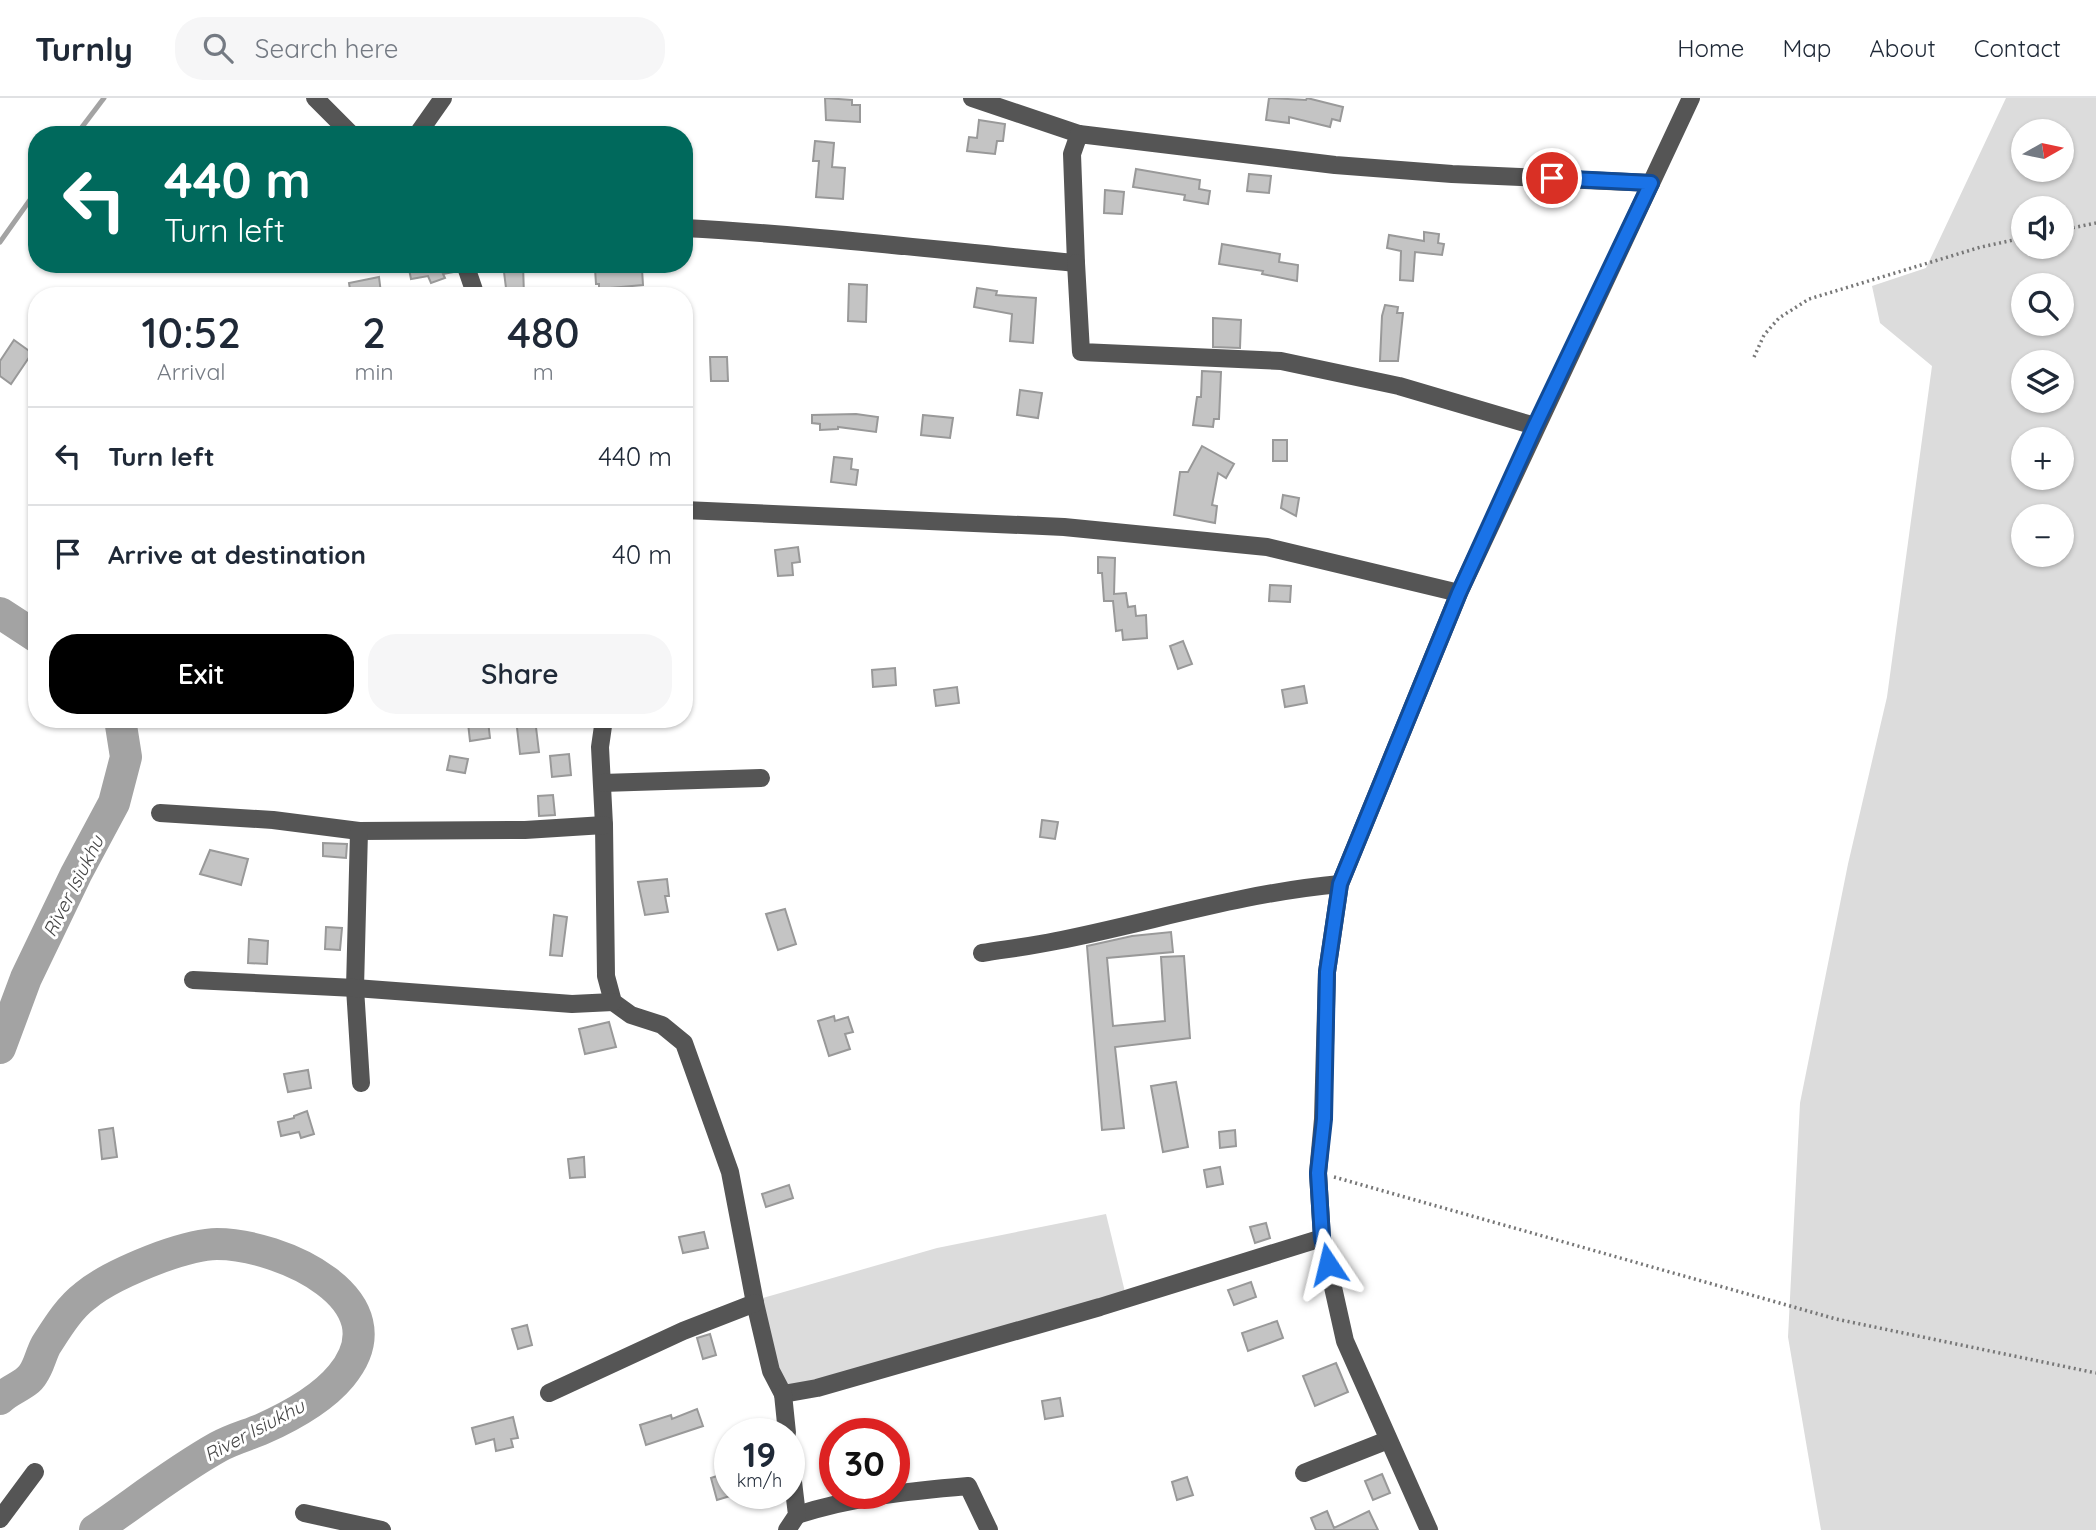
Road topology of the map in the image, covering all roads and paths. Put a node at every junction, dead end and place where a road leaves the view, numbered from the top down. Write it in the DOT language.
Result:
graph roads {
  1 [pos="315,98"];
  2 [pos="443,98"];
  3 [pos="972,98"];
  4 [pos="1691,98"];
  5 [pos="343,126"];
  6 [pos="423,126"];
  7 [pos="1079,134"];
  8 [pos="1651,183"];
  9 [pos="2096,223"];
  10 [pos="693,228"];
  11 [pos="2074,228"];
  12 [pos="2011,241"];
  13 [pos="1076,263"];
  14 [pos="1754,357"];
  15 [pos="1535,426"];
  16 [pos="693,510"];
  17 [pos="1459,593"];
  18 [pos="603,728"];
  19 [pos="761,778"];
  20 [pos="601,783"];
  21 [pos="160,813"];
  22 [pos="604,825"];
  23 [pos="359,831"];
  24 [pos="1340,884"];
  25 [pos="982,953"];
  26 [pos="193,980"];
  27 [pos="355,988"];
  28 [pos="612,1002"];
  29 [pos="361,1083"];
  30 [pos="1318,1173"];
  31 [pos="1322,1238"];
  32 [pos="755,1303"];
  33 [pos="2096,1373"];
  34 [pos="549,1393"];
  35 [pos="783,1394"];
  36 [pos="786,1418"];
  37 [pos="1388,1440"];
  38 [pos="35,1472"];
  39 [pos="1304,1474"];
  40 [pos="304,1513"];
  41 [pos="0,1519"];
  42 [pos="792,1522"];
  43 [pos="382,1530"];
  44 [pos="989,1530"];
  45 [pos="1429,1530"];
  1 -- 5 [label="street"];
  2 -- 6 [label="street"];
  3 -- 7 [label="street"];
  4 -- 8 [label="street"];
  7 -- 8 [label="street"];
  7 -- 13 [label="street"];
  8 -- 15 [label="street"];
  9 -- 11 [label="path"];
  10 -- 13 [label="street"];
  12 -- 14 [label="path"];
  13 -- 15 [label="street"];
  15 -- 17 [label="street"];
  16 -- 17 [label="street"];
  17 -- 24 [label="street"];
  18 -- 20 [label="street"];
  19 -- 20 [label="street"];
  20 -- 22 [label="street"];
  21 -- 23 [label="street"];
  22 -- 23 [label="street"];
  22 -- 28 [label="street"];
  23 -- 27 [label="street"];
  24 -- 25 [label="street"];
  24 -- 30 [label="street"];
  26 -- 27 [label="street"];
  27 -- 28 [label="street"];
  27 -- 29 [label="street"];
  28 -- 32 [label="street"];
  30 -- 31 [label="street"];
  30 -- 33 [label="path"];
  31 -- 35 [label="street"];
  31 -- 37 [label="street"];
  32 -- 34 [label="street"];
  32 -- 35 [label="street"];
  35 -- 36 [label="street"];
  37 -- 39 [label="street"];
  37 -- 45 [label="street"];
  38 -- 41 [label="street"];
  40 -- 43 [label="street"];
  42 -- 44 [label="street"];
}
